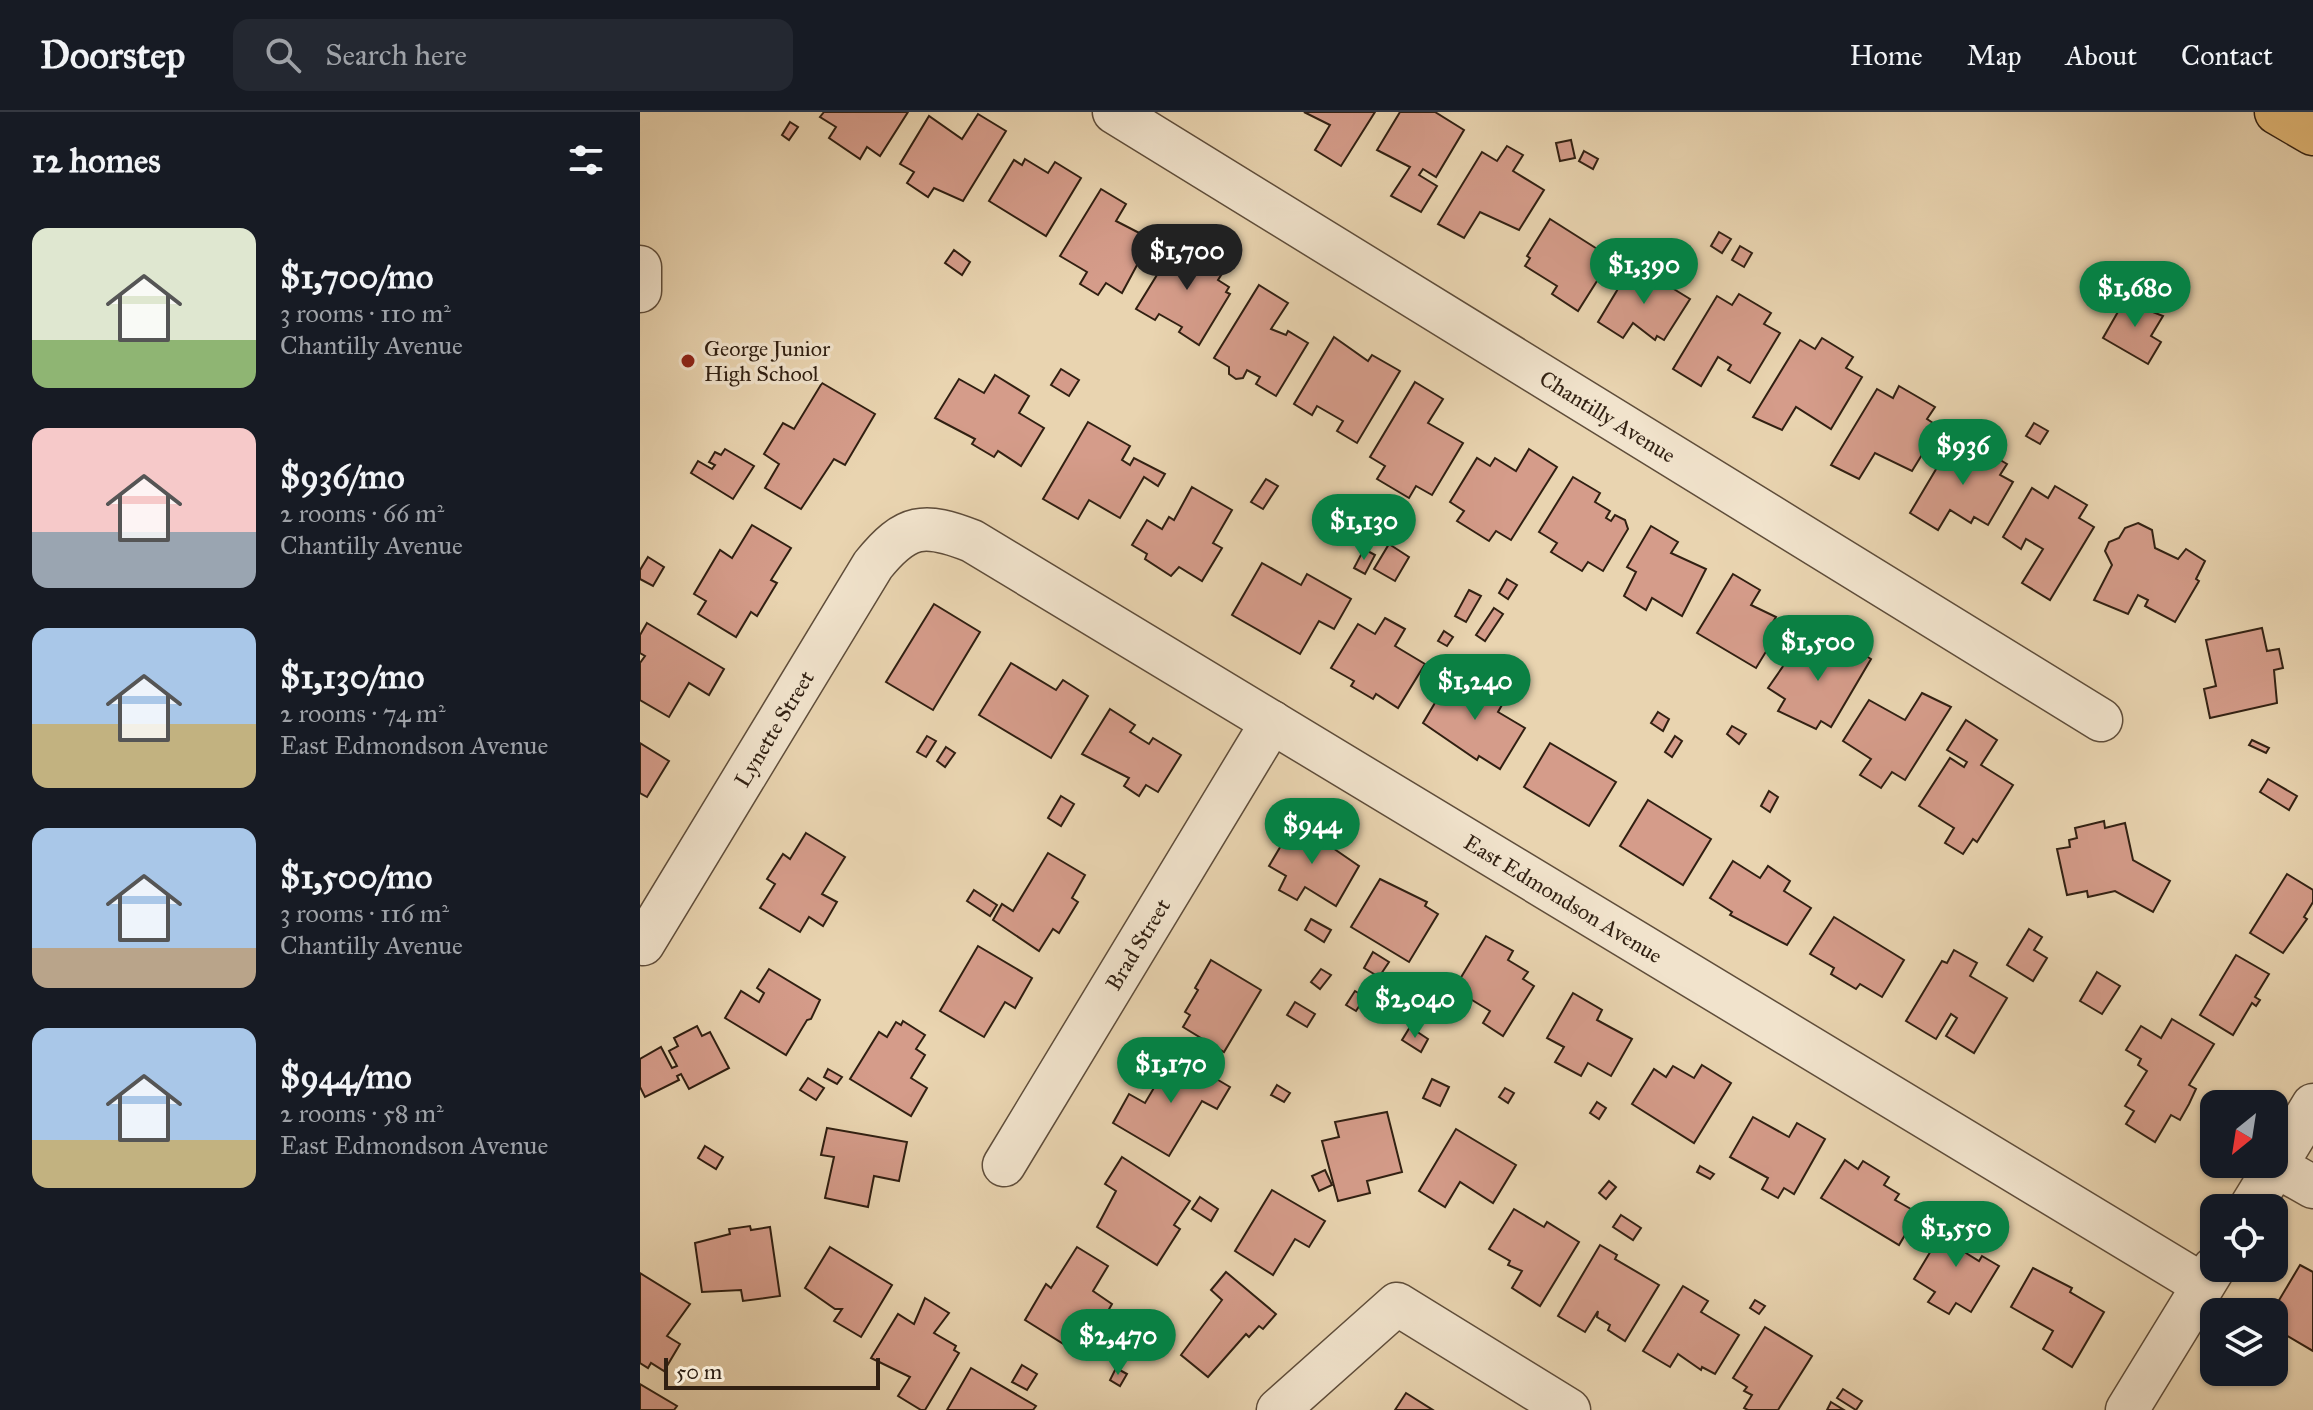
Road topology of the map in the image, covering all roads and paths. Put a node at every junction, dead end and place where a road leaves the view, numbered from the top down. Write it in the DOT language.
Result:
graph roads {
  1 [pos="1114,112"];
  2 [pos="2277,112"];
  3 [pos="2313,133"];
  4 [pos="640,267"];
  5 [pos="640,291"];
  6 [pos="918,528"];
  7 [pos="2101,720"];
  8 [pos="1272,722"];
  9 [pos="643,944"];
  10 [pos="2313,1105"];
  11 [pos="2288,1146"];
  12 [pos="1004,1165"];
  13 [pos="2288,1173"];
  14 [pos="2313,1187"];
  15 [pos="2200,1271"];
  16 [pos="2205,1282"];
  17 [pos="1278,1410"];
  18 [pos="1569,1410"];
  19 [pos="2127,1410"];
  1 -- 7 [label="street, Chantilly Avenue"];
  2 -- 3 [label="main road"];
  4 -- 5 [label="street"];
  6 -- 8 [label="street, East Edmondson Avenue"];
  6 -- 9 [label="street, Lynette Street"];
  8 -- 12 [label="street, Brad Street"];
  8 -- 15 [label="street, East Edmondson Avenue"];
  10 -- 11 [label="street"];
  13 -- 14 [label="street"];
  16 -- 19 [label="street"];
  17 -- 18 [label="street"];
}
